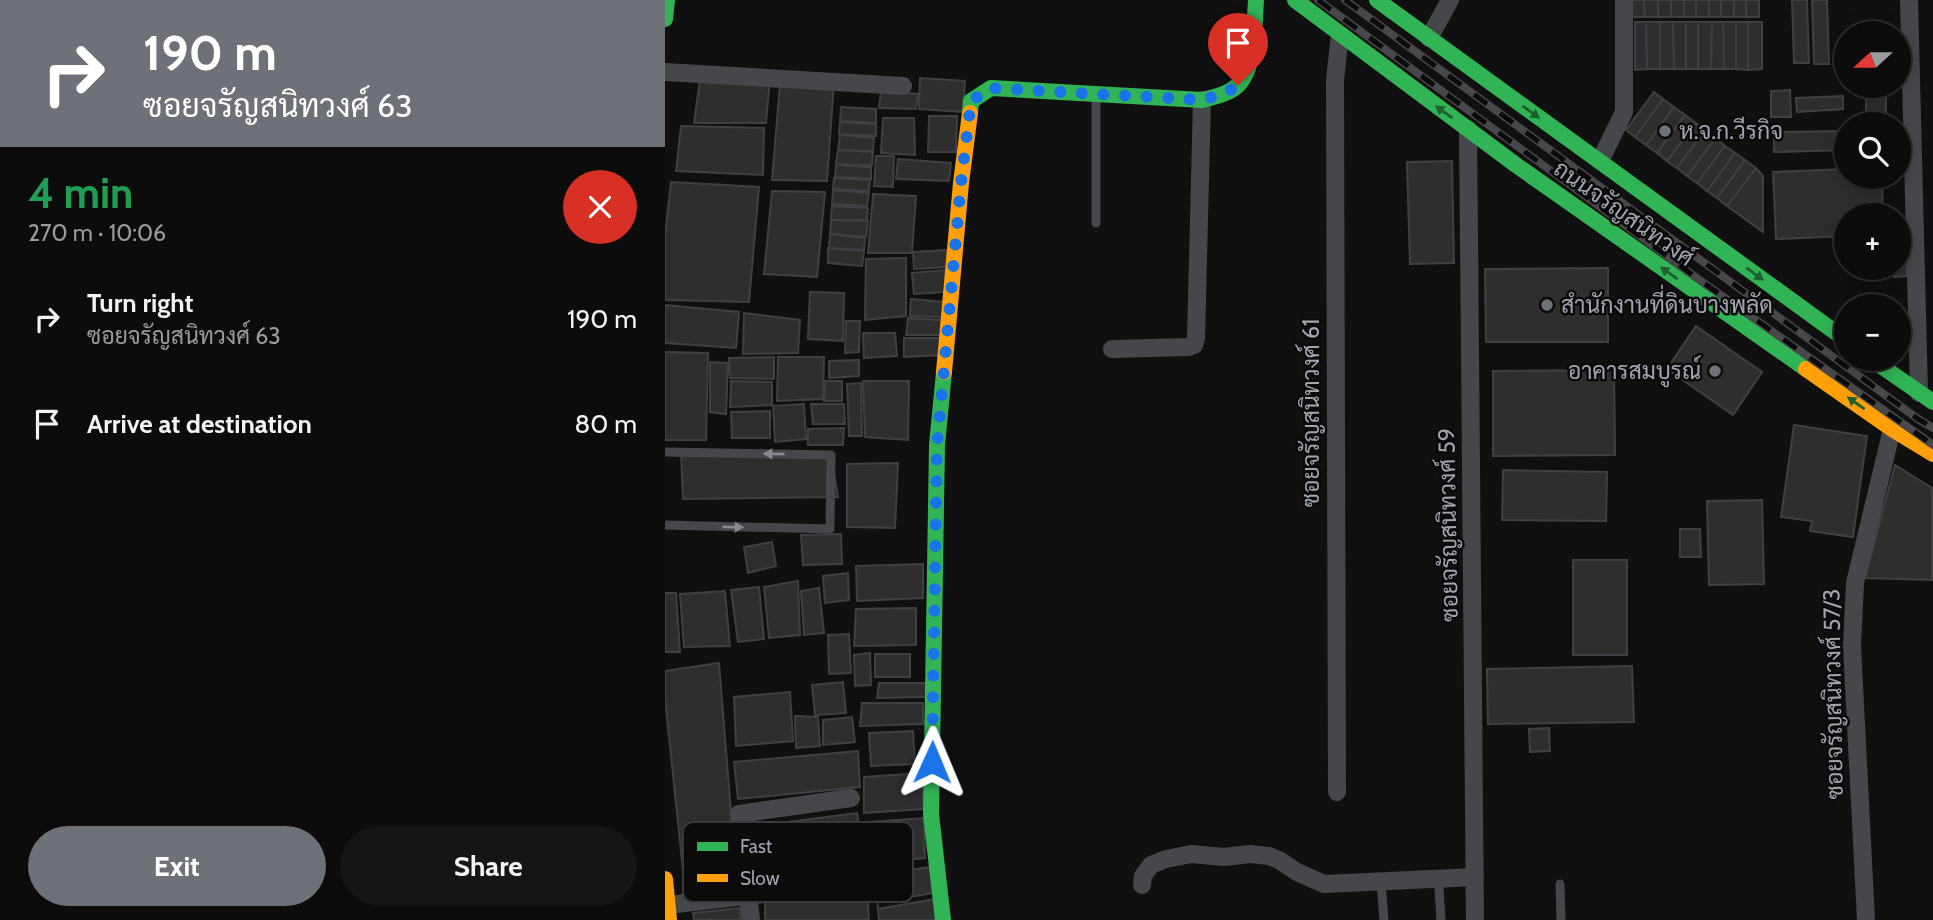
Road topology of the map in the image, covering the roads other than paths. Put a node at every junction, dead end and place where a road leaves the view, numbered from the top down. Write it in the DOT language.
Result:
graph roads {
  1 [pos="667,0"];
  2 [pos="1256,0"];
  3 [pos="1295,0"];
  4 [pos="1377,0"];
  5 [pos="1450,0"];
  6 [pos="1624,0"];
  7 [pos="1909,0"];
  8 [pos="665,19"];
  9 [pos="1340,35"];
  10 [pos="1429,38"];
  11 [pos="665,72"];
  12 [pos="903,86"];
  13 [pos="1096,95"];
  14 [pos="1202,100"];
  15 [pos="1468,130"];
  16 [pos="1600,162"];
  17 [pos="1096,223"];
  18 [pos="1834,331"];
  19 [pos="1112,349"];
  20 [pos="1888,371"];
  21 [pos="1926,398"];
  22 [pos="1892,429"];
  23 [pos="665,452"];
  24 [pos="1933,454"];
  25 [pos="665,525"];
  26 [pos="1337,792"];
  27 [pos="851,798"];
  28 [pos="740,822"];
  29 [pos="1475,877"];
  30 [pos="665,879"];
  31 [pos="1381,881"];
  32 [pos="1560,884"];
  33 [pos="1142,885"];
  34 [pos="1439,888"];
  35 [pos="720,902"];
  36 [pos="749,902"];
  37 [pos="669,913"];
  38 [pos="751,920"];
  39 [pos="943,920"];
  40 [pos="1384,920"];
  41 [pos="1441,920"];
  42 [pos="1475,920"];
  43 [pos="1561,920"];
  44 [pos="1866,920"];
  1 -- 8 [label="main road"];
  2 -- 14 [label="main road"];
  3 -- 9 [label="main road, ถนนจรัญสนิทวงศ์"];
  4 -- 10 [label="main road, ถนนจรัญสนิทวงศ์"];
  5 -- 10 [label="street"];
  6 -- 16 [label="street"];
  7 -- 21 [label="street"];
  15 -- 9 [label="main road, ถนนจรัญสนิทวงศ์, one-way"];
  9 -- 26 [label="street, ซอยจรัญสนิทวงศ์ 61"];
  10 -- 16 [label="main road, ถนนจรัญสนิทวงศ์, one-way"];
  11 -- 12 [label="street"];
  13 -- 14 [label="main road"];
  13 -- 17 [label="lane"];
  13 -- 39 [label="main road"];
  14 -- 19 [label="street"];
  22 -- 15 [label="main road, ถนนจรัญสนิทวงศ์, one-way"];
  15 -- 29 [label="street, ซอยจรัญสนิทวงศ์ 59"];
  16 -- 18 [label="main road, ถนนจรัญสนิทวงศ์, one-way"];
  20 -- 21 [label="main road"];
  22 -- 24 [label="main road, ถนนจรัญสนิทวงศ์"];
  22 -- 44 [label="street, ซอยจรัญสนิทวงศ์ 57/3"];
  25 -- 23 [label="lane, one-way"];
  27 -- 28 [label="street"];
  29 -- 31 [label="street"];
  29 -- 42 [label="street, ซอยจรัญสนิทวงศ์ 59"];
  30 -- 37 [label="main road"];
  31 -- 33 [label="street"];
  31 -- 40 [label="lane"];
  32 -- 43 [label="lane"];
  34 -- 41 [label="lane"];
  35 -- 37 [label="street"];
  36 -- 38 [label="street"];
}
